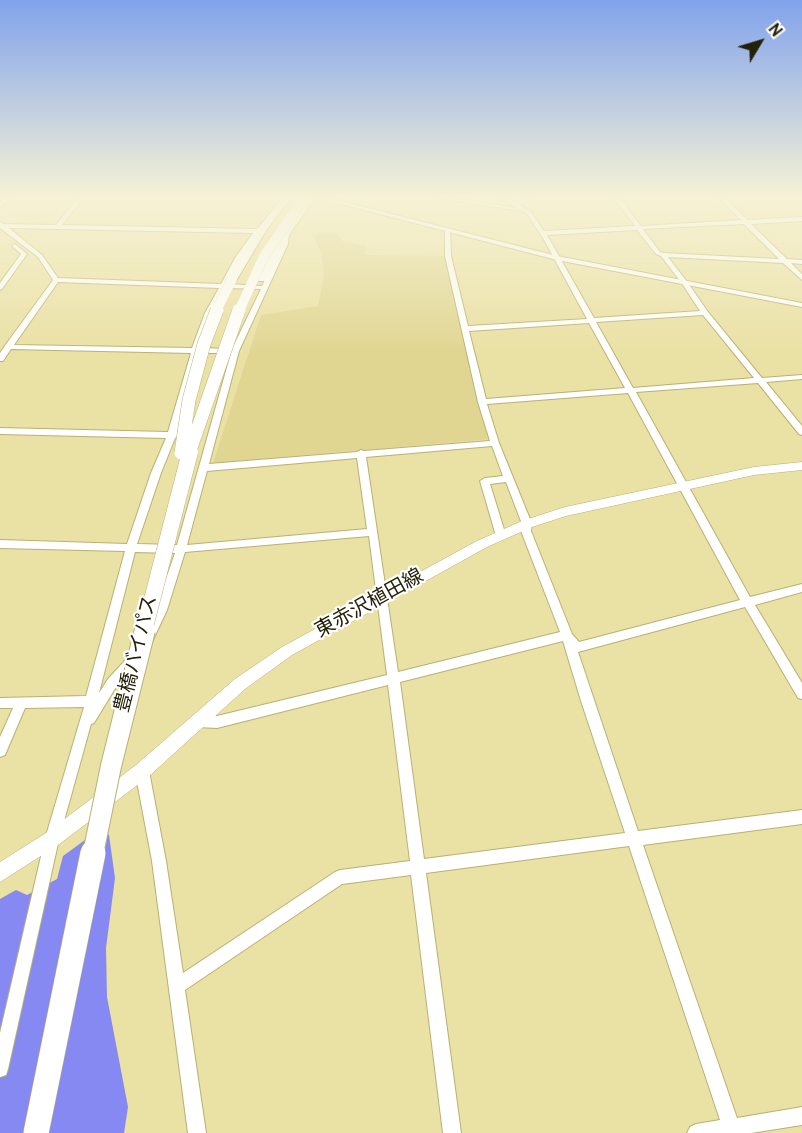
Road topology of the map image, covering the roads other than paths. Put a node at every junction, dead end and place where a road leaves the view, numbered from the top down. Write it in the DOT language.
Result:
graph roads {
  1 [pos="19,250"];
  2 [pos="32,250"];
  3 [pos="247,250"];
  4 [pos="268,250"];
  5 [pos="278,250"];
  6 [pos="448,250"];
  7 [pos="525,250"];
  8 [pos="552,250"];
  9 [pos="656,250"];
  10 [pos="774,250"];
  11 [pos="663,255"];
  12 [pos="557,258"];
  13 [pos="786,262"];
  14 [pos="802,262"];
  15 [pos="802,278"];
  16 [pos="56,280"];
  17 [pos="228,281"];
  18 [pos="263,283"];
  19 [pos="686,284"];
  20 [pos="0,288"];
  21 [pos="802,305"];
  22 [pos="705,313"];
  23 [pos="592,322"];
  24 [pos="464,329"];
  25 [pos="8,347"];
  26 [pos="195,351"];
  27 [pos="227,357"];
  28 [pos="0,359"];
  29 [pos="802,377"];
  30 [pos="760,380"];
  31 [pos="630,390"];
  32 [pos="482,402"];
  33 [pos="0,431"];
  34 [pos="802,432"];
  35 [pos="172,435"];
  36 [pos="211,437"];
  37 [pos="495,443"];
  38 [pos="361,453"];
  39 [pos="802,466"];
  40 [pos="202,468"];
  41 [pos="509,478"];
  42 [pos="685,486"];
  43 [pos="171,519"];
  44 [pos="527,524"];
  45 [pos="373,532"];
  46 [pos="501,536"];
  47 [pos="0,544"];
  48 [pos="131,549"];
  49 [pos="180,549"];
  50 [pos="802,588"];
  51 [pos="383,598"];
  52 [pos="747,601"];
  53 [pos="567,635"];
  54 [pos="393,677"];
  55 [pos="802,694"];
  56 [pos="92,701"];
  57 [pos="0,703"];
  58 [pos="21,704"];
  59 [pos="198,720"];
  60 [pos="80,744"];
  61 [pos="0,751"];
  62 [pos="142,771"];
  63 [pos="802,818"];
  64 [pos="52,839"];
  65 [pos="634,840"];
  66 [pos="418,866"];
  67 [pos="0,873"];
  68 [pos="176,987"];
  69 [pos="0,1069"];
  70 [pos="802,1116"];
  71 [pos="732,1130"];
  72 [pos="36,1133"];
  73 [pos="197,1133"];
  74 [pos="452,1133"];
  75 [pos="696,1133"];
  1 -- 20 [label="street"];
  2 -- 16 [label="street"];
  3 -- 17 [label="highway"];
  4 -- 27 [label="highway, 豊橋バイパス, bridge"];
  5 -- 18 [label="highway"];
  6 -- 24 [label="street"];
  7 -- 12 [label="street"];
  8 -- 12 [label="street"];
  9 -- 11 [label="street"];
  10 -- 13 [label="street"];
  11 -- 13 [label="street"];
  11 -- 19 [label="street"];
  12 -- 19 [label="street"];
  12 -- 23 [label="street"];
  13 -- 14 [label="street"];
  13 -- 15 [label="street"];
  16 -- 17 [label="street"];
  16 -- 25 [label="street"];
  17 -- 18 [label="street"];
  17 -- 26 [label="street"];
  17 -- 43 [label="highway, bridge"];
  18 -- 27 [label="street"];
  18 -- 27 [label="highway, bridge"];
  19 -- 21 [label="street"];
  19 -- 22 [label="street"];
  22 -- 23 [label="street"];
  22 -- 30 [label="street"];
  23 -- 24 [label="street"];
  23 -- 31 [label="street"];
  24 -- 32 [label="street"];
  25 -- 26 [label="street"];
  25 -- 28 [label="street"];
  26 -- 27 [label="street"];
  26 -- 35 [label="street"];
  27 -- 36 [label="street"];
  27 -- 43 [label="highway, 豊橋バイパス, bridge"];
  29 -- 30 [label="street"];
  30 -- 31 [label="street"];
  30 -- 34 [label="street"];
  31 -- 32 [label="street"];
  31 -- 42 [label="street"];
  32 -- 37 [label="street"];
  33 -- 35 [label="street"];
  35 -- 36 [label="street"];
  35 -- 48 [label="street"];
  36 -- 40 [label="street"];
  37 -- 38 [label="street"];
  37 -- 41 [label="street"];
  38 -- 40 [label="street"];
  38 -- 45 [label="street"];
  39 -- 42 [label="main road, 東赤沢植田線"];
  40 -- 49 [label="street"];
  41 -- 44 [label="street"];
  41 -- 46 [label="street"];
  42 -- 44 [label="main road, 東赤沢植田線"];
  42 -- 52 [label="street"];
  43 -- 72 [label="highway, 豊橋バイパス, bridge"];
  44 -- 46 [label="main road, 東赤沢植田線"];
  44 -- 53 [label="street"];
  45 -- 49 [label="street"];
  45 -- 51 [label="street"];
  46 -- 51 [label="main road, 東赤沢植田線"];
  47 -- 48 [label="street"];
  48 -- 49 [label="street"];
  48 -- 56 [label="street"];
  49 -- 60 [label="street"];
  50 -- 52 [label="street"];
  51 -- 54 [label="street"];
  51 -- 59 [label="main road, 東赤沢植田線"];
  52 -- 53 [label="street"];
  52 -- 55 [label="street"];
  53 -- 54 [label="street"];
  53 -- 65 [label="street"];
  54 -- 59 [label="street"];
  54 -- 66 [label="street"];
  56 -- 58 [label="street"];
  56 -- 60 [label="street"];
  57 -- 58 [label="street"];
  58 -- 61 [label="street"];
  59 -- 62 [label="main road, 東赤沢植田線"];
  60 -- 64 [label="street"];
  62 -- 64 [label="main road, 東赤沢植田線"];
  62 -- 68 [label="street"];
  63 -- 65 [label="street"];
  64 -- 67 [label="main road, 東赤沢植田線"];
  64 -- 69 [label="street"];
  65 -- 66 [label="street"];
  65 -- 71 [label="street"];
  66 -- 68 [label="street"];
  66 -- 74 [label="street"];
  68 -- 73 [label="street"];
  70 -- 71 [label="street"];
  71 -- 75 [label="street"];
}
